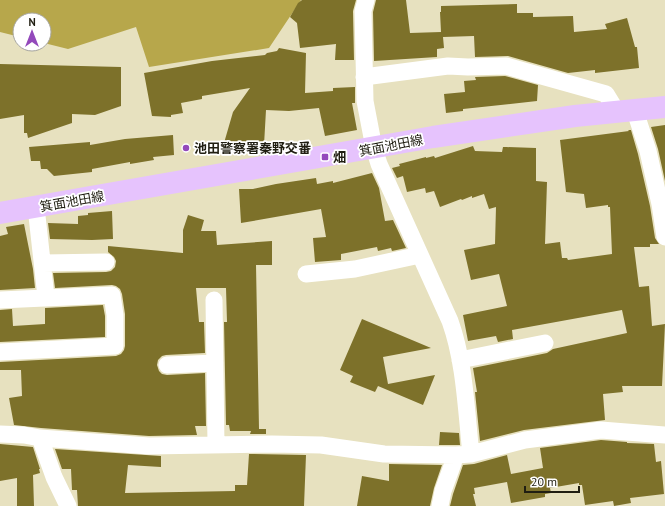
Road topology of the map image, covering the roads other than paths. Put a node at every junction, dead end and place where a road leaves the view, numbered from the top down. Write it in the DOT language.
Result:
graph roads {
  1 [pos="366,0"];
  2 [pos="364,77"];
  3 [pos="665,107"];
  4 [pos="626,111"];
  5 [pos="374,148"];
  6 [pos="36,207"];
  7 [pos="0,214"];
  8 [pos="665,237"];
  9 [pos="420,255"];
  10 [pos="106,262"];
  11 [pos="43,263"];
  12 [pos="306,274"];
  13 [pos="46,297"];
  14 [pos="0,300"];
  15 [pos="214,300"];
  16 [pos="545,343"];
  17 [pos="0,352"];
  18 [pos="460,360"];
  19 [pos="215,363"];
  20 [pos="167,365"];
  21 [pos="0,434"];
  22 [pos="665,435"];
  23 [pos="40,438"];
  24 [pos="216,445"];
  25 [pos="464,454"];
  26 [pos="68,506"];
  27 [pos="440,506"];
  1 -- 2 [label="street"];
  2 -- 4 [label="street"];
  2 -- 5 [label="street"];
  3 -- 4 [label="main road, 箕面池田線"];
  4 -- 5 [label="main road, 箕面池田線"];
  4 -- 8 [label="street"];
  5 -- 6 [label="main road, 箕面池田線"];
  5 -- 9 [label="street"];
  6 -- 7 [label="main road, 箕面池田線"];
  6 -- 11 [label="street"];
  9 -- 12 [label="street"];
  9 -- 18 [label="street"];
  10 -- 11 [label="street"];
  11 -- 13 [label="street"];
  13 -- 14 [label="street"];
  13 -- 17 [label="street"];
  15 -- 19 [label="street"];
  16 -- 18 [label="street"];
  18 -- 25 [label="street"];
  19 -- 20 [label="street"];
  19 -- 24 [label="street"];
  21 -- 23 [label="street"];
  22 -- 25 [label="street"];
  23 -- 24 [label="street"];
  23 -- 26 [label="street"];
  24 -- 25 [label="street"];
  25 -- 27 [label="street"];
}
